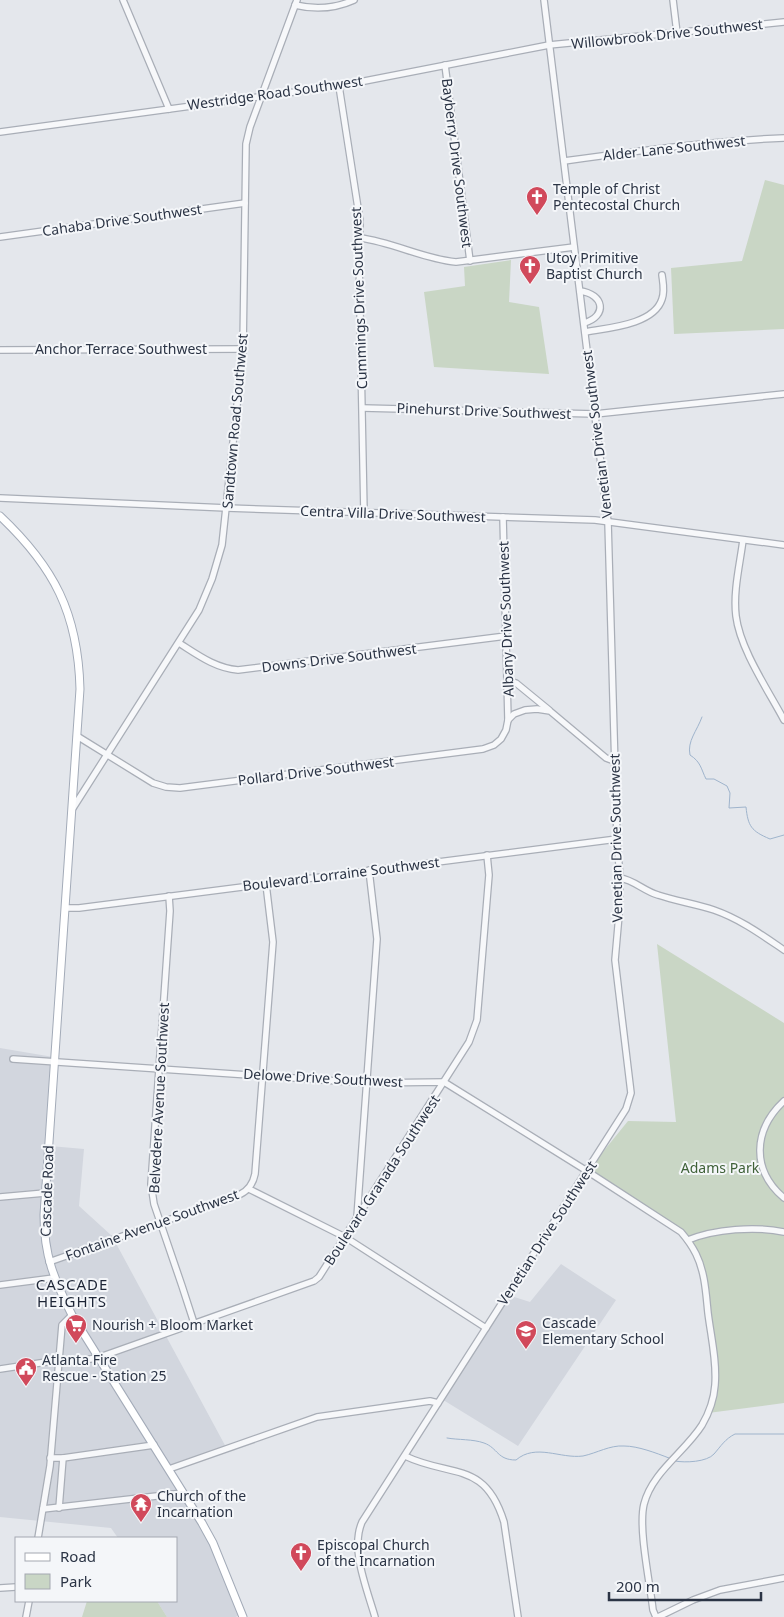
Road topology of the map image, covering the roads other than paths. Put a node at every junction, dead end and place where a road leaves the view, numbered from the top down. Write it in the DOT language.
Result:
graph roads {
  1 [pos="124,0"];
  2 [pos="354,0"];
  3 [pos="544,0"];
  4 [pos="673,0"];
  5 [pos="296,2"];
  6 [pos="784,22"];
  7 [pos="677,32"];
  8 [pos="549,46"];
  9 [pos="445,65"];
  10 [pos="339,86"];
  11 [pos="262,96"];
  12 [pos="169,109"];
  13 [pos="0,132"];
  14 [pos="784,138"];
  15 [pos="564,161"];
  16 [pos="245,204"];
  17 [pos="0,237"];
  18 [pos="360,238"];
  19 [pos="574,247"];
  20 [pos="470,261"];
  21 [pos="662,275"];
  22 [pos="580,291"];
  23 [pos="584,323"];
  24 [pos="585,332"];
  25 [pos="243,349"];
  26 [pos="0,350"];
  27 [pos="784,394"];
  28 [pos="363,408"];
  29 [pos="595,414"];
  30 [pos="0,498"];
  31 [pos="226,508"];
  32 [pos="364,513"];
  33 [pos="0,516"];
  34 [pos="502,517"];
  35 [pos="608,522"];
  36 [pos="743,540"];
  37 [pos="784,545"];
  38 [pos="506,636"];
  39 [pos="179,643"];
  40 [pos="507,680"];
  41 [pos="550,711"];
  42 [pos="508,720"];
  43 [pos="784,720"];
  44 [pos="77,736"];
  45 [pos="106,754"];
  46 [pos="614,761"];
  47 [pos="72,810"];
  48 [pos="617,839"];
  49 [pos="487,855"];
  50 [pos="370,870"];
  51 [pos="620,878"];
  52 [pos="266,884"];
  53 [pos="169,896"];
  54 [pos="65,908"];
  55 [pos="784,950"];
  56 [pos="14,1059"];
  57 [pos="54,1060"];
  58 [pos="159,1068"];
  59 [pos="263,1076"];
  60 [pos="444,1082"];
  61 [pos="367,1084"];
  62 [pos="784,1101"];
  63 [pos="587,1171"];
  64 [pos="248,1189"];
  65 [pos="45,1193"];
  66 [pos="0,1197"];
  67 [pos="784,1198"];
  68 [pos="357,1219"];
  69 [pos="160,1222"];
  70 [pos="784,1232"];
  71 [pos="345,1237"];
  72 [pos="688,1240"];
  73 [pos="49,1262"];
  74 [pos="54,1278"];
  75 [pos="0,1285"];
  76 [pos="72,1315"];
  77 [pos="194,1323"];
  78 [pos="486,1328"];
  79 [pos="97,1358"];
  80 [pos="59,1362"];
  81 [pos="0,1370"];
  82 [pos="438,1403"];
  83 [pos="154,1445"];
  84 [pos="405,1456"];
  85 [pos="50,1458"];
  86 [pos="63,1458"];
  87 [pos="169,1469"];
  88 [pos="183,1493"];
  89 [pos="59,1508"];
  90 [pos="43,1510"];
  91 [pos="38,1537"];
  92 [pos="784,1578"];
  93 [pos="15,1587"];
  94 [pos="0,1588"];
  95 [pos="28,1602"];
  96 [pos="26,1617"];
  97 [pos="243,1617"];
  98 [pos="375,1617"];
  99 [pos="518,1617"];
  100 [pos="657,1617"];
  1 -- 12 [label="street"];
  2 -- 5 [label="street"];
  3 -- 8 [label="street, Venetian Drive Southwest"];
  4 -- 7 [label="street"];
  5 -- 11 [label="street, Sandtown Road Southwest"];
  6 -- 7 [label="street, Willowbrook Drive Southwest"];
  7 -- 8 [label="street, Willowbrook Drive Southwest"];
  8 -- 9 [label="street, Westridge Road Southwest"];
  8 -- 15 [label="street, Venetian Drive Southwest"];
  9 -- 10 [label="street, Westridge Road Southwest"];
  9 -- 20 [label="street, Bayberry Drive Southwest"];
  10 -- 11 [label="street, Westridge Road Southwest"];
  10 -- 18 [label="street, Cummings Drive Southwest"];
  11 -- 12 [label="street, Westridge Road Southwest"];
  11 -- 16 [label="street, Sandtown Road Southwest"];
  12 -- 13 [label="street, Westridge Road Southwest"];
  14 -- 15 [label="street, Alder Lane Southwest"];
  15 -- 19 [label="street, Venetian Drive Southwest"];
  16 -- 17 [label="street, Cahaba Drive Southwest"];
  16 -- 25 [label="street, Sandtown Road Southwest"];
  18 -- 20 [label="street"];
  18 -- 28 [label="street, Cummings Drive Southwest"];
  19 -- 20 [label="street"];
  19 -- 22 [label="street, Venetian Drive Southwest"];
  21 -- 24 [label="street"];
  22 -- 23 [label="street, Venetian Drive Southwest"];
  22 -- 23 [label="street"];
  23 -- 24 [label="street, Venetian Drive Southwest"];
  24 -- 29 [label="street, Venetian Drive Southwest"];
  25 -- 26 [label="street, Anchor Terrace Southwest"];
  25 -- 31 [label="street, Sandtown Road Southwest"];
  27 -- 29 [label="street, Pinehurst Drive Southwest"];
  28 -- 29 [label="street, Pinehurst Drive Southwest"];
  28 -- 32 [label="street, Cummings Drive Southwest"];
  29 -- 35 [label="street, Venetian Drive Southwest"];
  30 -- 31 [label="street, Centra Villa Drive Southwest"];
  31 -- 32 [label="street, Centra Villa Drive Southwest"];
  31 -- 39 [label="street, Sandtown Road Southwest"];
  32 -- 34 [label="street, Centra Villa Drive Southwest"];
  33 -- 44 [label="main road, Cascade Road"];
  34 -- 35 [label="street, Centra Villa Drive Southwest"];
  34 -- 38 [label="street, Albany Drive Southwest"];
  35 -- 36 [label="street, Centra Villa Drive Southwest"];
  35 -- 46 [label="street, Venetian Drive Southwest"];
  36 -- 37 [label="street, Centra Villa Drive Southwest"];
  36 -- 43 [label="street"];
  38 -- 39 [label="street, Downs Drive Southwest"];
  38 -- 40 [label="street, Albany Drive Southwest"];
  39 -- 45 [label="street, Sandtown Road Southwest"];
  40 -- 41 [label="street"];
  40 -- 42 [label="street, Albany Drive Southwest"];
  41 -- 42 [label="street"];
  41 -- 46 [label="street"];
  42 -- 45 [label="street, Pollard Drive Southwest"];
  44 -- 45 [label="street, Pollard Drive Southwest"];
  44 -- 47 [label="main road, Cascade Road"];
  45 -- 47 [label="street, Sandtown Road Southwest"];
  46 -- 48 [label="street, Venetian Drive Southwest"];
  47 -- 54 [label="main road, Cascade Road"];
  48 -- 49 [label="street, Boulevard Lorraine Southwest"];
  48 -- 51 [label="street, Venetian Drive Southwest"];
  49 -- 50 [label="street, Boulevard Lorraine Southwest"];
  49 -- 60 [label="street, Boulevard Granada Southwest"];
  50 -- 52 [label="street, Boulevard Lorraine Southwest"];
  50 -- 61 [label="street"];
  51 -- 55 [label="street"];
  51 -- 63 [label="street, Venetian Drive Southwest"];
  52 -- 53 [label="street, Boulevard Lorraine Southwest"];
  52 -- 59 [label="street"];
  53 -- 54 [label="street, Boulevard Lorraine Southwest"];
  53 -- 58 [label="street, Belvedere Avenue Southwest"];
  54 -- 57 [label="main road, Cascade Road"];
  56 -- 57 [label="street, Delowe Drive Southwest"];
  57 -- 58 [label="street, Delowe Drive Southwest"];
  57 -- 65 [label="main road, Cascade Road"];
  58 -- 59 [label="street, Delowe Drive Southwest"];
  58 -- 69 [label="street, Belvedere Avenue Southwest"];
  59 -- 61 [label="street, Delowe Drive Southwest"];
  59 -- 64 [label="street"];
  60 -- 61 [label="street, Delowe Drive Southwest"];
  60 -- 63 [label="street"];
  60 -- 68 [label="street, Boulevard Granada Southwest"];
  61 -- 68 [label="street"];
  62 -- 67 [label="street"];
  63 -- 72 [label="street"];
  63 -- 78 [label="street, Venetian Drive Southwest"];
  64 -- 69 [label="street, Fontaine Avenue Southwest"];
  64 -- 71 [label="street, Fontaine Avenue Southwest"];
  65 -- 66 [label="street"];
  65 -- 73 [label="main road, Cascade Road"];
  68 -- 71 [label="street, Boulevard Granada Southwest"];
  69 -- 73 [label="street, Fontaine Avenue Southwest"];
  69 -- 77 [label="street, Belvedere Avenue Southwest"];
  70 -- 72 [label="street"];
  71 -- 77 [label="street, Boulevard Granada Southwest"];
  71 -- 78 [label="street, Fontaine Avenue Southwest"];
  72 -- 100 [label="street"];
  73 -- 74 [label="main road, Cascade Road"];
  74 -- 75 [label="street"];
  74 -- 76 [label="main road, Cascade Road"];
  76 -- 79 [label="main road, Cascade Road"];
  76 -- 80 [label="street"];
  77 -- 79 [label="street, Boulevard Granada Southwest"];
  78 -- 82 [label="street, Venetian Drive Southwest"];
  79 -- 80 [label="street, Boulevard Granada Southwest"];
  79 -- 83 [label="main road, Cascade Road"];
  80 -- 81 [label="street, Boulevard Granada Southwest"];
  80 -- 85 [label="street"];
  82 -- 84 [label="street, Venetian Drive Southwest"];
  82 -- 87 [label="street"];
  83 -- 86 [label="street"];
  83 -- 87 [label="main road, Cascade Road"];
  84 -- 98 [label="street, Venetian Drive Southwest"];
  84 -- 99 [label="street"];
  85 -- 86 [label="street"];
  85 -- 90 [label="street"];
  86 -- 89 [label="street"];
  87 -- 88 [label="main road, Cascade Road"];
  88 -- 89 [label="street"];
  88 -- 97 [label="main road, Cascade Road"];
  89 -- 90 [label="street"];
  90 -- 91 [label="street"];
  92 -- 100 [label="street"];
  93 -- 94 [label="street"];
  95 -- 96 [label="street"];
}
